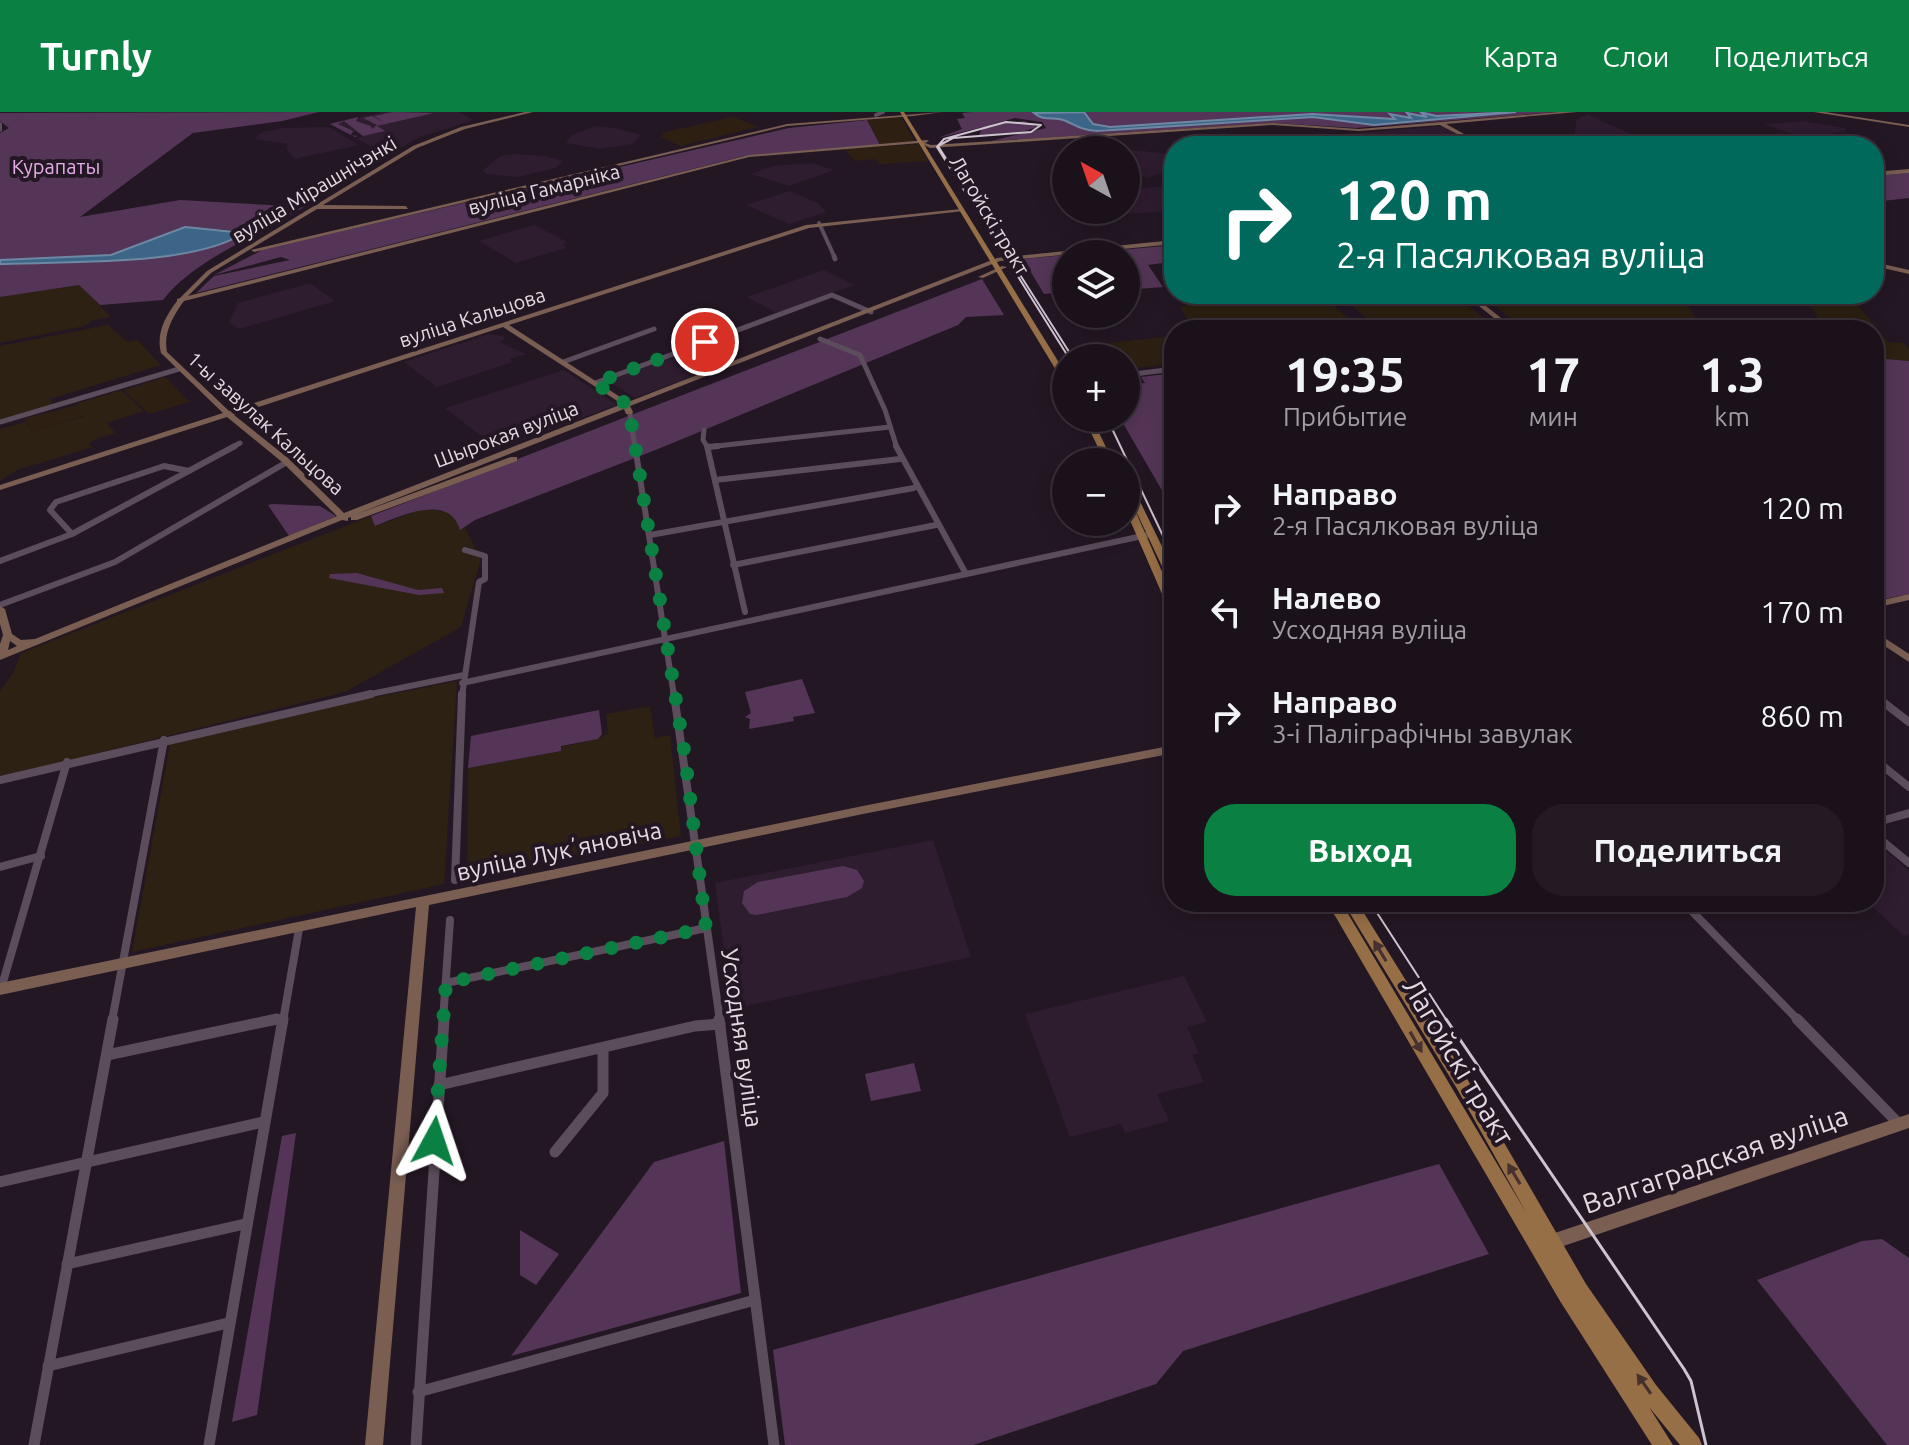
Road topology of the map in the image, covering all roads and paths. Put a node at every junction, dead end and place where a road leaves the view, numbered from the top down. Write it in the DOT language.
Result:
graph roads {
  1 [pos="531,112"];
  2 [pos="883,112"];
  3 [pos="941,112"];
  4 [pos="1575,112"];
  5 [pos="1816,112"];
  6 [pos="911,113"];
  7 [pos="890,114"];
  8 [pos="876,115"];
  9 [pos="850,118"];
  10 [pos="1441,123"];
  11 [pos="1909,126"];
  12 [pos="1465,136"];
  13 [pos="926,144"];
  14 [pos="1909,171"];
  15 [pos="1884,173"];
  16 [pos="466,199"];
  17 [pos="315,207"];
  18 [pos="965,210"];
  19 [pos="819,223"];
  20 [pos="260,240"];
  21 [pos="1164,243"];
  22 [pos="271,244"];
  23 [pos="230,259"];
  24 [pos="835,259"];
  25 [pos="1884,266"];
  26 [pos="997,268"];
  27 [pos="1909,272"];
  28 [pos="179,300"];
  29 [pos="1480,304"];
  30 [pos="879,311"];
  31 [pos="1500,320"];
  32 [pos="503,324"];
  33 [pos="654,329"];
  34 [pos="820,339"];
  35 [pos="1052,347"];
  36 [pos="164,353"];
  37 [pos="1052,357"];
  38 [pos="563,362"];
  39 [pos="179,369"];
  40 [pos="1164,370"];
  41 [pos="1140,373"];
  42 [pos="595,383"];
  43 [pos="629,410"];
  44 [pos="228,414"];
  45 [pos="0,422"];
  46 [pos="890,427"];
  47 [pos="704,430"];
  48 [pos="240,443"];
  49 [pos="708,447"];
  50 [pos="900,459"];
  51 [pos="287,462"];
  52 [pos="189,471"];
  53 [pos="715,480"];
  54 [pos="0,488"];
  55 [pos="914,488"];
  56 [pos="345,519"];
  57 [pos="1140,519"];
  58 [pos="723,525"];
  59 [pos="936,525"];
  60 [pos="1140,525"];
  61 [pos="72,534"];
  62 [pos="650,535"];
  63 [pos="1146,535"];
  64 [pos="465,550"];
  65 [pos="0,561"];
  66 [pos="733,565"];
  67 [pos="1164,565"];
  68 [pos="966,574"];
  69 [pos="1164,583"];
  70 [pos="1909,597"];
  71 [pos="1884,603"];
  72 [pos="0,607"];
  73 [pos="745,612"];
  74 [pos="8,635"];
  75 [pos="56,635"];
  76 [pos="666,639"];
  77 [pos="1884,641"];
  78 [pos="0,656"];
  79 [pos="1909,659"];
  80 [pos="463,679"];
  81 [pos="1884,703"];
  82 [pos="1909,722"];
  83 [pos="164,740"];
  84 [pos="1164,751"];
  85 [pos="67,762"];
  86 [pos="1884,767"];
  87 [pos="0,780"];
  88 [pos="1909,787"];
  89 [pos="1909,813"];
  90 [pos="1884,820"];
  91 [pos="1884,842"];
  92 [pos="697,844"];
  93 [pos="41,856"];
  94 [pos="1909,863"];
  95 [pos="0,867"];
  96 [pos="455,880"];
  97 [pos="423,903"];
  98 [pos="1340,912"];
  99 [pos="1356,912"];
  100 [pos="1693,912"];
  101 [pos="450,920"];
  102 [pos="706,928"];
  103 [pos="299,929"];
  104 [pos="122,964"];
  105 [pos="446,983"];
  106 [pos="1,989"];
  107 [pos="282,1018"];
  108 [pos="720,1024"];
  109 [pos="603,1048"];
  110 [pos="107,1055"];
  111 [pos="439,1085"];
  112 [pos="263,1122"];
  113 [pos="1904,1122"];
  114 [pos="555,1152"];
  115 [pos="85,1161"];
  116 [pos="0,1182"];
  117 [pos="245,1224"];
  118 [pos="1545,1244"];
  119 [pos="67,1264"];
  120 [pos="755,1300"];
  121 [pos="228,1323"];
  122 [pos="48,1366"];
  123 [pos="418,1392"];
  124 [pos="34,1445"];
  125 [pos="209,1445"];
  126 [pos="374,1445"];
  127 [pos="416,1445"];
  128 [pos="774,1445"];
  129 [pos="1663,1445"];
  130 [pos="1692,1445"];
  1 -- 17 [label="main road, вуліца Мірашнічэнкі"];
  2 -- 7 [label="street"];
  2 -- 8 [label="street"];
  3 -- 6 [label="main road"];
  4 -- 10 [label="main road, вуліца Гамарніка"];
  5 -- 11 [label="main road"];
  6 -- 7 [label="main road, вуліца Гамарніка"];
  6 -- 9 [label="main road, вуліца Гамарніка"];
  6 -- 13 [label="main road, Лагойскі тракт"];
  7 -- 8 [label="main road, вуліца Гамарніка"];
  8 -- 9 [label="main road, вуліца Гамарніка"];
  9 -- 16 [label="main road, вуліца Гамарніка"];
  10 -- 12 [label="main road"];
  10 -- 13 [label="main road, вуліца Гамарніка"];
  13 -- 18 [label="main road, Лагойскі тракт"];
  13 -- 28 [label="main road, вуліца Гамарніка"];
  14 -- 15 [label="main road"];
  16 -- 17 [label="main road, вуліца Гамарніка"];
  16 -- 22 [label="main road, вуліца Гамарніка"];
  17 -- 20 [label="main road, вуліца Мірашнічэнкі"];
  18 -- 19 [label="main road, вуліца Кальцова"];
  18 -- 26 [label="main road, Лагойскі тракт"];
  19 -- 24 [label="street"];
  19 -- 32 [label="main road, вуліца Кальцова"];
  20 -- 22 [label="main road"];
  20 -- 23 [label="main road, вуліца Мірашнічэнкі"];
  21 -- 26 [label="main road, Шырокая вуліца"];
  22 -- 23 [label="main road, вуліца Гамарніка"];
  23 -- 28 [label="main road, вуліца Мірашнічэнкі"];
  25 -- 27 [label="main road"];
  26 -- 30 [label="main road, Шырокая вуліца"];
  26 -- 35 [label="main road, Лагойскі тракт"];
  26 -- 37 [label="main road, Лагойскі тракт"];
  28 -- 36 [label="main road, вуліца Мірашнічэнкі"];
  29 -- 31 [label="main road"];
  30 -- 34 [label="main road, Шырокая вуліца"];
  30 -- 42 [label="street"];
  30 -- 43 [label="main road, Шырокая вуліца"];
  32 -- 38 [label="main road"];
  32 -- 44 [label="main road, вуліца Кальцова"];
  33 -- 38 [label="street"];
  34 -- 43 [label="main road, Шырокая вуліца"];
  34 -- 46 [label="street"];
  36 -- 39 [label="main road, 1-ы завулак Кальцова"];
  38 -- 42 [label="main road"];
  39 -- 44 [label="main road, 1-ы завулак Кальцова"];
  39 -- 45 [label="street"];
  40 -- 41 [label="street"];
  42 -- 43 [label="main road"];
  43 -- 56 [label="main road, Шырокая вуліца"];
  43 -- 62 [label="street, Усходняя вуліца"];
  44 -- 51 [label="main road, 1-ы завулак Кальцова"];
  44 -- 54 [label="main road, вуліца Кальцова"];
  46 -- 49 [label="street"];
  46 -- 50 [label="street"];
  47 -- 49 [label="street"];
  48 -- 52 [label="street"];
  49 -- 53 [label="street"];
  50 -- 53 [label="street"];
  50 -- 55 [label="street"];
  51 -- 56 [label="main road, 1-ы завулак Кальцова"];
  51 -- 72 [label="street"];
  52 -- 61 [label="street"];
  52 -- 61 [label="street"];
  53 -- 58 [label="street"];
  55 -- 58 [label="street"];
  55 -- 59 [label="street"];
  56 -- 75 [label="main road, Шырокая вуліца"];
  57 -- 63 [label="main road"];
  58 -- 62 [label="street"];
  58 -- 66 [label="street"];
  59 -- 66 [label="street"];
  59 -- 68 [label="street"];
  60 -- 63 [label="main road"];
  61 -- 65 [label="street"];
  62 -- 76 [label="street, Усходняя вуліца"];
  63 -- 67 [label="main road"];
  63 -- 68 [label="street"];
  63 -- 69 [label="main road"];
  64 -- 80 [label="street"];
  66 -- 73 [label="street"];
  68 -- 76 [label="street"];
  70 -- 71 [label="main road"];
  72 -- 74 [label="main road"];
  74 -- 75 [label="main road"];
  74 -- 78 [label="main road"];
  75 -- 78 [label="main road, Шырокая вуліца"];
  76 -- 80 [label="street"];
  76 -- 92 [label="street, Усходняя вуліца"];
  77 -- 79 [label="main road"];
  80 -- 83 [label="street"];
  80 -- 96 [label="street"];
  81 -- 82 [label="street"];
  83 -- 85 [label="street"];
  83 -- 104 [label="street"];
  84 -- 92 [label="main road, вуліца Лукʼяновіча"];
  85 -- 87 [label="street"];
  85 -- 93 [label="street"];
  86 -- 88 [label="street"];
  89 -- 90 [label="street"];
  91 -- 94 [label="street"];
  92 -- 97 [label="main road, вуліца Лукʼяновіча"];
  92 -- 102 [label="street, Усходняя вуліца"];
  93 -- 95 [label="street"];
  93 -- 106 [label="street"];
  97 -- 103 [label="main road, вуліца Лукʼяновіча"];
  97 -- 126 [label="main road"];
  98 -- 118 [label="main road, Лагойскі тракт, one-way"];
  118 -- 99 [label="main road, Лагойскі тракт, one-way"];
  100 -- 113 [label="street"];
  101 -- 105 [label="street"];
  102 -- 105 [label="street"];
  102 -- 108 [label="street, Усходняя вуліца"];
  103 -- 104 [label="main road, вуліца Лукʼяновіча"];
  103 -- 107 [label="street"];
  104 -- 106 [label="main road, вуліца Лукʼяновіча"];
  104 -- 110 [label="street"];
  105 -- 111 [label="street"];
  107 -- 110 [label="street"];
  107 -- 112 [label="street"];
  108 -- 109 [label="street"];
  108 -- 120 [label="street, Усходняя вуліца"];
  109 -- 111 [label="street"];
  109 -- 114 [label="street"];
  110 -- 115 [label="street"];
  111 -- 123 [label="street"];
  112 -- 115 [label="street"];
  112 -- 117 [label="street"];
  113 -- 118 [label="main road, Валгаградская вуліца"];
  115 -- 116 [label="street"];
  115 -- 119 [label="street"];
  117 -- 119 [label="street"];
  117 -- 121 [label="street"];
  118 -- 129 [label="main road"];
  130 -- 118 [label="main road, one-way"];
  119 -- 122 [label="street"];
  120 -- 123 [label="street"];
  120 -- 128 [label="street, Усходняя вуліца"];
  121 -- 122 [label="street"];
  121 -- 125 [label="street"];
  122 -- 124 [label="street"];
  123 -- 127 [label="street"];
}
